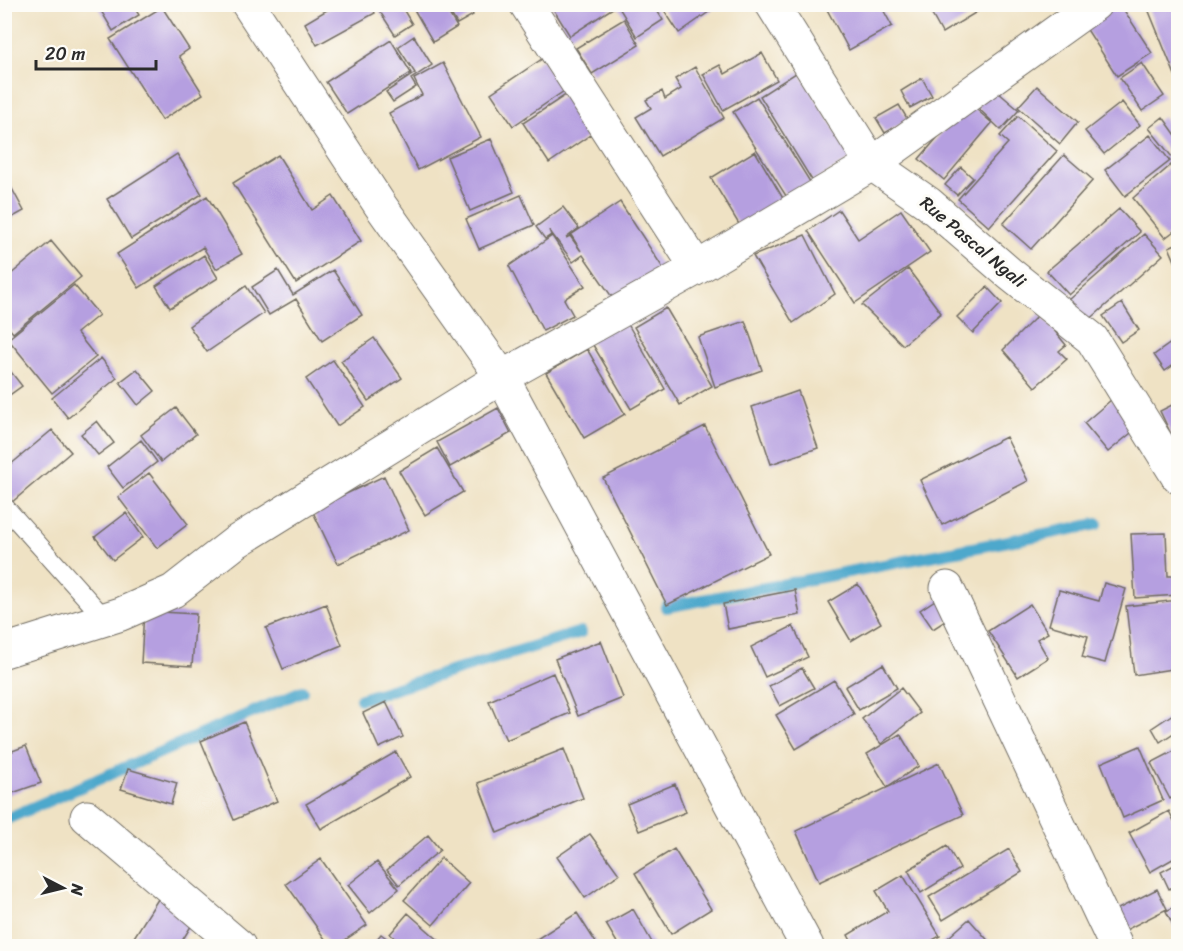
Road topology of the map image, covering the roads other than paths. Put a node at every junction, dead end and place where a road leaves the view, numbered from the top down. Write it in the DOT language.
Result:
graph roads {
  1 [pos="248,4"];
  2 [pos="526,4"];
  3 [pos="772,4"];
  4 [pos="1095,4"];
  5 [pos="872,164"];
  6 [pos="697,268"];
  7 [pos="502,377"];
  8 [pos="1179,477"];
  9 [pos="4,506"];
  10 [pos="947,588"];
  11 [pos="105,619"];
  12 [pos="4,651"];
  13 [pos="87,817"];
  14 [pos="239,946"];
  15 [pos="807,946"];
  16 [pos="1116,946"];
  1 -- 7 [label="street"];
  2 -- 6 [label="street"];
  3 -- 5 [label="street, Rue Pascal Ngali"];
  4 -- 5 [label="street"];
  5 -- 6 [label="street"];
  5 -- 8 [label="street, Rue Pascal Ngali"];
  6 -- 7 [label="street"];
  7 -- 11 [label="street"];
  7 -- 15 [label="street"];
  9 -- 11 [label="lane"];
  10 -- 16 [label="street"];
  11 -- 12 [label="street"];
  13 -- 14 [label="street"];
}
